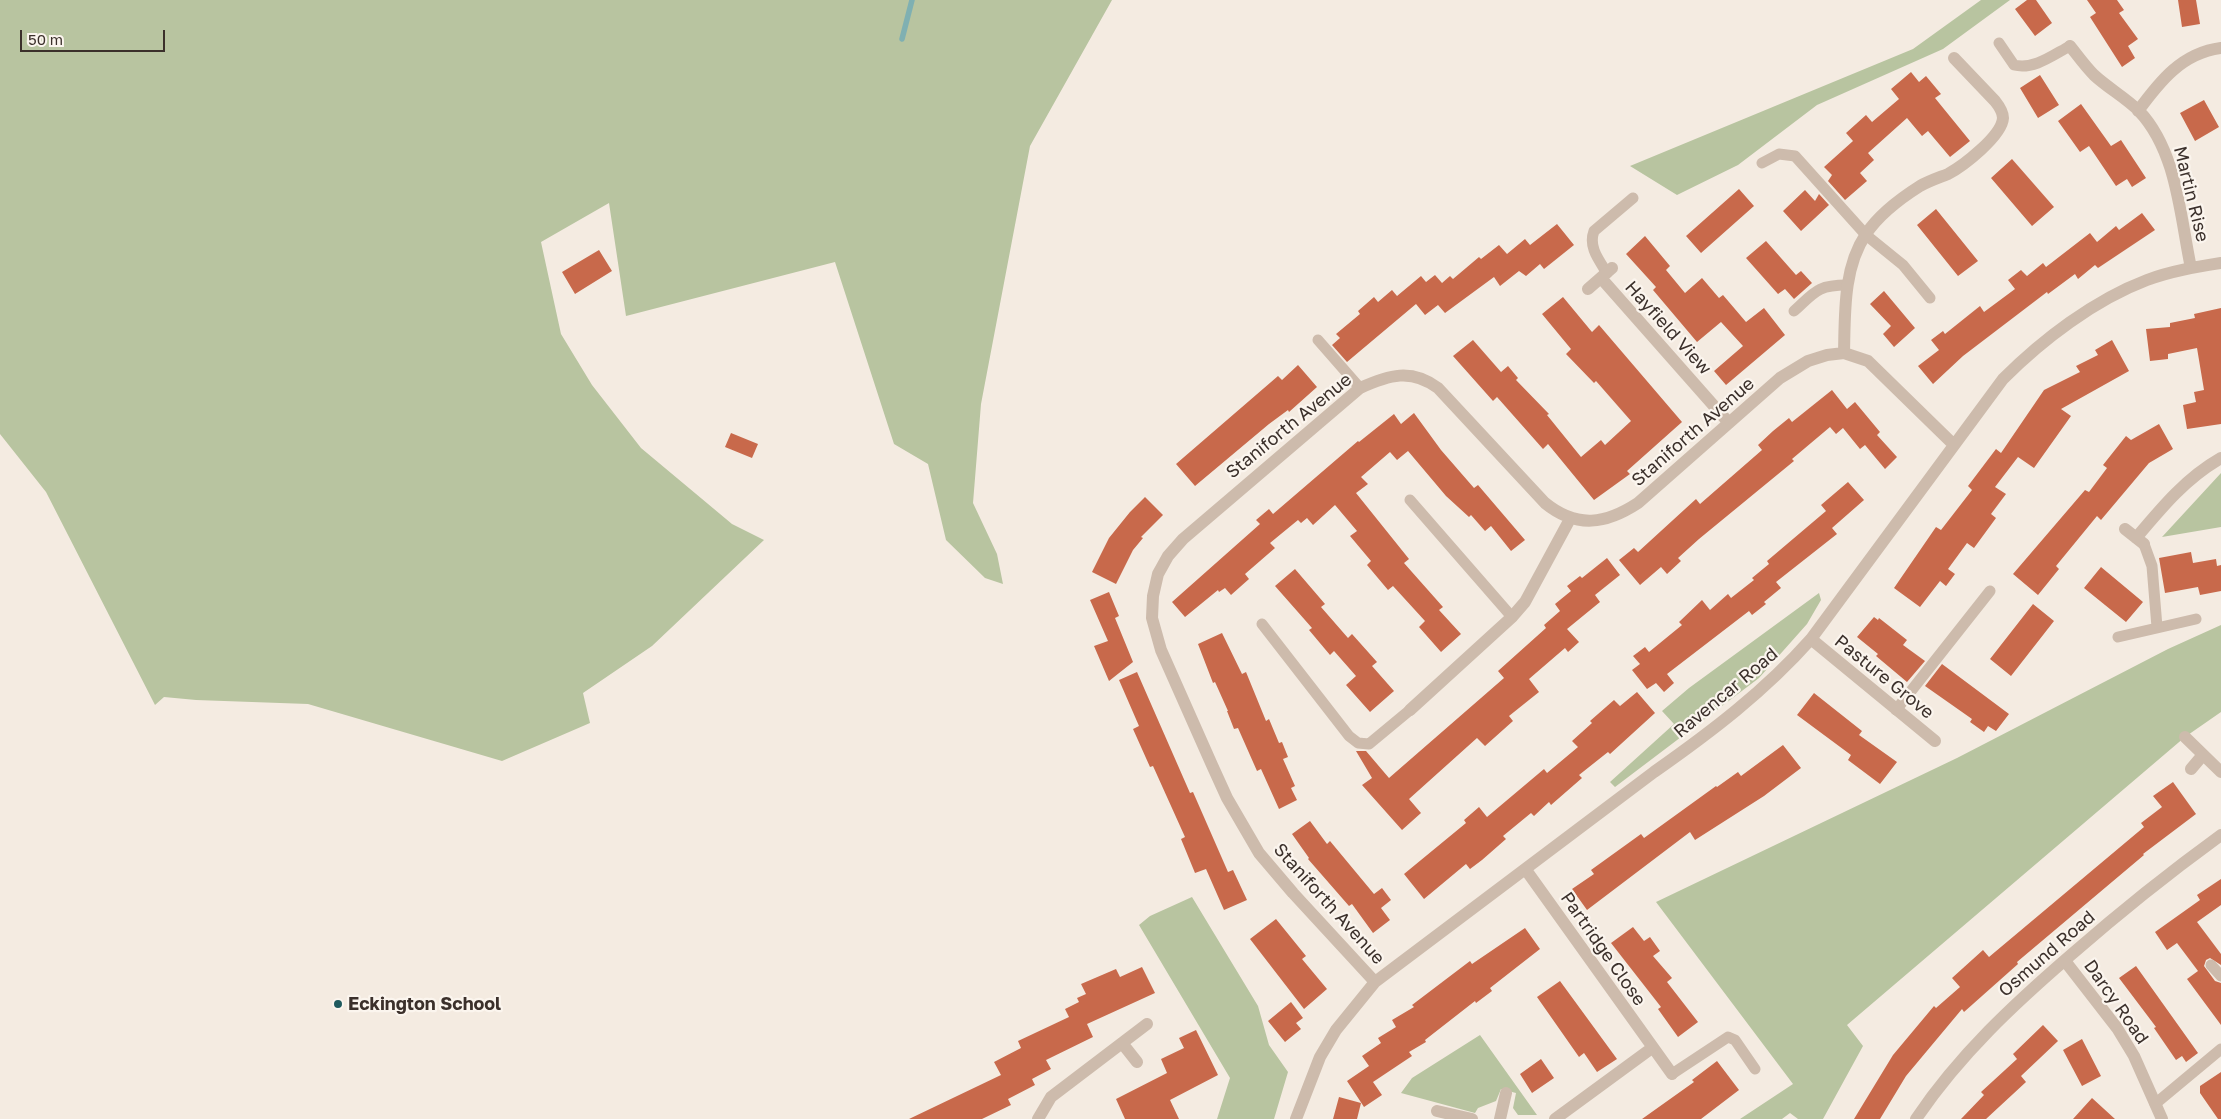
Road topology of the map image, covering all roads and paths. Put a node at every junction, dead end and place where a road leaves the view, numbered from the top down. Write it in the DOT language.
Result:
graph roads {
  1 [pos="1998,44"];
  2 [pos="2070,46"];
  3 [pos="2221,48"];
  4 [pos="1954,58"];
  5 [pos="2138,111"];
  6 [pos="1762,162"];
  7 [pos="1633,198"];
  8 [pos="1866,235"];
  9 [pos="2221,263"];
  10 [pos="2191,268"];
  11 [pos="1607,273"];
  12 [pos="1847,285"];
  13 [pos="1588,289"];
  14 [pos="1930,298"];
  15 [pos="1794,312"];
  16 [pos="1318,340"];
  17 [pos="1844,353"];
  18 [pos="1360,388"];
  19 [pos="1730,422"];
  20 [pos="1953,444"];
  21 [pos="2221,458"];
  22 [pos="1410,500"];
  23 [pos="1570,519"];
  24 [pos="2125,528"];
  25 [pos="2140,541"];
  26 [pos="1990,590"];
  27 [pos="1512,618"];
  28 [pos="2196,619"];
  29 [pos="1262,624"];
  30 [pos="2157,627"];
  31 [pos="2118,637"];
  32 [pos="1811,639"];
  33 [pos="1410,710"];
  34 [pos="1896,710"];
  35 [pos="2185,737"];
  36 [pos="1935,741"];
  37 [pos="2202,756"];
  38 [pos="2191,769"];
  39 [pos="2221,772"];
  40 [pos="2221,835"];
  41 [pos="1526,870"];
  42 [pos="2065,961"];
  43 [pos="2211,965"];
  44 [pos="2221,976"];
  45 [pos="1375,982"];
  46 [pos="1148,1024"];
  47 [pos="1122,1043"];
  48 [pos="1652,1048"];
  49 [pos="2221,1049"];
  50 [pos="1137,1062"];
  51 [pos="1755,1069"];
  52 [pos="1672,1074"];
  53 [pos="1506,1093"];
  54 [pos="2155,1104"];
  55 [pos="1437,1111"];
  56 [pos="1038,1119"];
  57 [pos="1296,1119"];
  58 [pos="1472,1119"];
  59 [pos="1500,1119"];
  60 [pos="1555,1119"];
  61 [pos="1916,1119"];
  62 [pos="2162,1119"];
  1 -- 2 [label="lane"];
  2 -- 5 [label="street, Martin Rise"];
  3 -- 5 [label="street"];
  4 -- 8 [label="street"];
  5 -- 10 [label="street, Martin Rise"];
  6 -- 8 [label="lane"];
  7 -- 11 [label="lane"];
  8 -- 12 [label="street"];
  8 -- 14 [label="lane"];
  9 -- 10 [label="street, Ravencar Road"];
  10 -- 20 [label="street, Ravencar Road"];
  11 -- 13 [label="street, Hayfield View"];
  11 -- 19 [label="street, Hayfield View"];
  12 -- 15 [label="lane"];
  12 -- 17 [label="street"];
  16 -- 18 [label="lane"];
  17 -- 19 [label="street, Staniforth Avenue"];
  17 -- 20 [label="street"];
  18 -- 23 [label="street, Staniforth Avenue"];
  18 -- 45 [label="street, Staniforth Avenue"];
  19 -- 23 [label="street, Staniforth Avenue"];
  20 -- 32 [label="street, Ravencar Road"];
  21 -- 25 [label="street"];
  22 -- 27 [label="lane"];
  23 -- 27 [label="street"];
  24 -- 25 [label="street"];
  25 -- 30 [label="lane"];
  26 -- 34 [label="lane"];
  27 -- 33 [label="street"];
  28 -- 30 [label="lane"];
  29 -- 33 [label="lane"];
  30 -- 31 [label="lane"];
  32 -- 34 [label="street, Pasture Grove"];
  32 -- 41 [label="street, Ravencar Road"];
  34 -- 36 [label="street, Pasture Grove"];
  35 -- 37 [label="street"];
  37 -- 38 [label="street"];
  37 -- 39 [label="street"];
  40 -- 42 [label="street, Osmund Road"];
  41 -- 45 [label="street, Ravencar Road"];
  41 -- 48 [label="street, Partridge Close"];
  42 -- 54 [label="street, Darcy Road"];
  42 -- 61 [label="street, Osmund Road"];
  43 -- 44 [label="lane"];
  45 -- 57 [label="street, Ravencar Road"];
  46 -- 47 [label="street"];
  47 -- 50 [label="street"];
  47 -- 56 [label="street"];
  48 -- 52 [label="street, Partridge Close"];
  48 -- 60 [label="street"];
  49 -- 54 [label="lane"];
  51 -- 52 [label="lane"];
  53 -- 59 [label="street"];
  54 -- 62 [label="street, Darcy Road"];
  55 -- 58 [label="street"];
}
